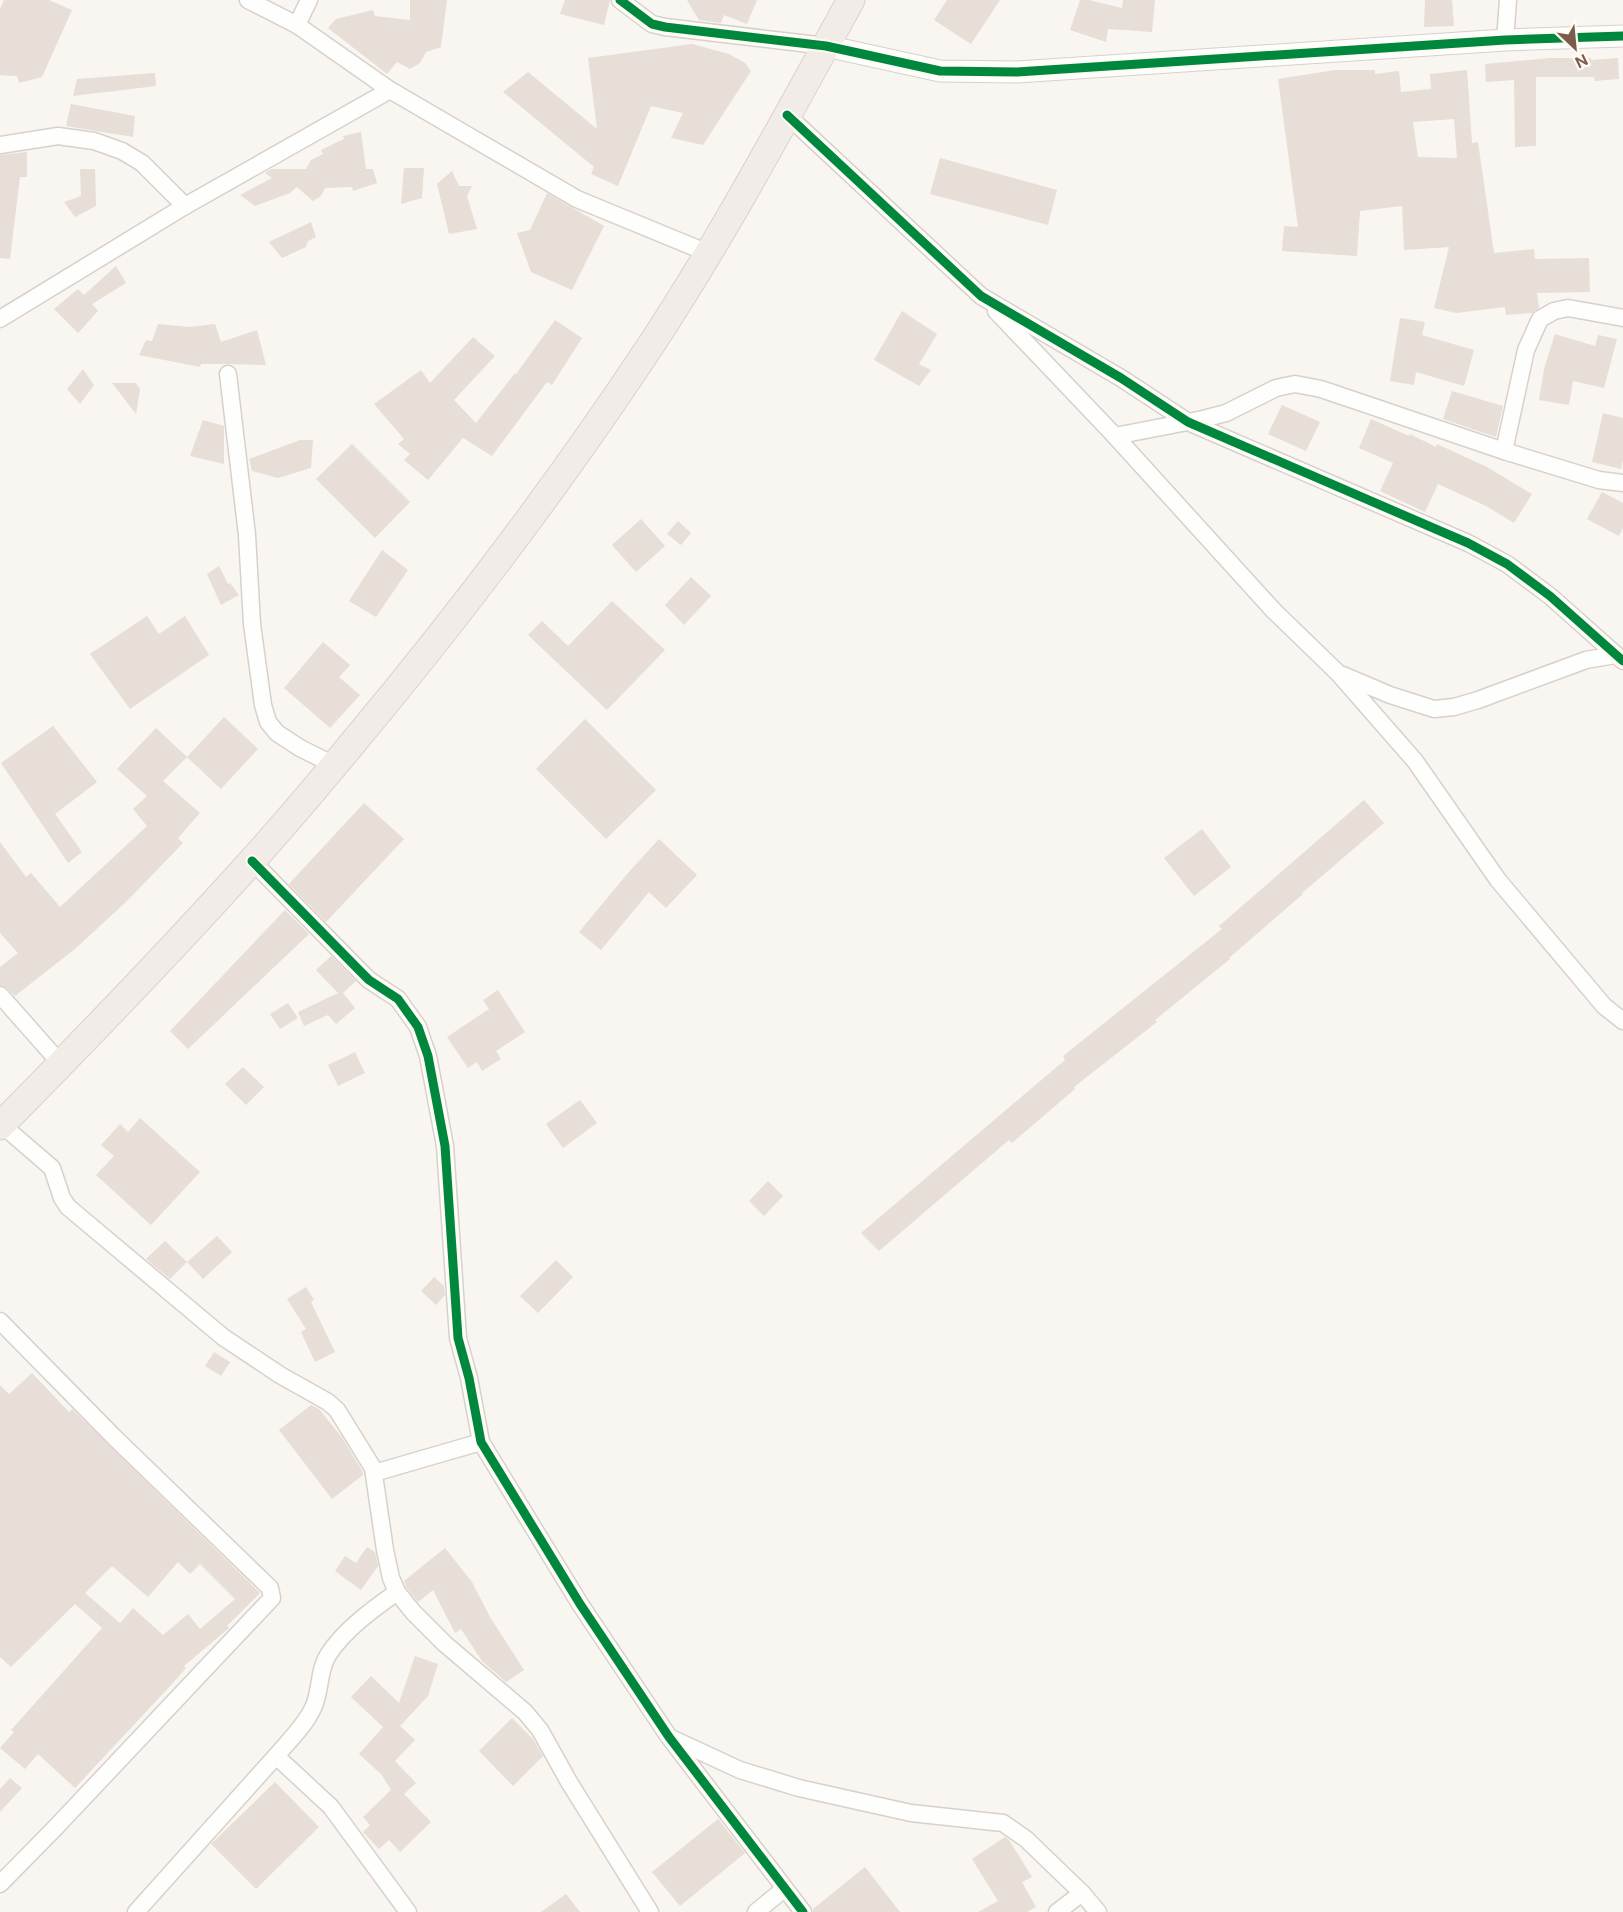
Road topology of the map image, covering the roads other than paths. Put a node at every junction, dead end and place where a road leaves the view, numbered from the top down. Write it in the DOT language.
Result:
graph roads {
  1 [pos="248,0"];
  2 [pos="309,0"];
  3 [pos="620,0"];
  4 [pos="851,0"];
  5 [pos="1508,0"];
  6 [pos="297,25"];
  7 [pos="1623,36"];
  8 [pos="1505,40"];
  9 [pos="826,46"];
  10 [pos="390,90"];
  11 [pos="787,115"];
  12 [pos="0,145"];
  13 [pos="185,206"];
  14 [pos="708,253"];
  15 [pos="981,296"];
  16 [pos="1623,318"];
  17 [pos="0,319"];
  18 [pos="228,374"];
  19 [pos="1188,422"];
  20 [pos="1115,436"];
  21 [pos="1504,451"];
  22 [pos="1623,483"];
  23 [pos="1619,658"];
  24 [pos="1338,673"];
  25 [pos="334,765"];
  26 [pos="252,861"];
  27 [pos="0,995"];
  28 [pos="1623,1021"];
  29 [pos="61,1065"];
  30 [pos="1,1126"];
  31 [pos="0,1321"];
  32 [pos="481,1442"];
  33 [pos="374,1473"];
  34 [pos="396,1592"];
  35 [pos="669,1737"];
  36 [pos="276,1756"];
  37 [pos="0,1884"];
  38 [pos="784,1889"];
  39 [pos="1082,1893"];
  40 [pos="136,1912"];
  41 [pos="408,1912"];
  42 [pos="650,1912"];
  43 [pos="756,1912"];
  44 [pos="803,1912"];
  45 [pos="1057,1912"];
  46 [pos="1098,1912"];
  1 -- 6 [label="street"];
  2 -- 6 [label="street"];
  3 -- 9 [label="street"];
  4 -- 9 [label="highway"];
  5 -- 8 [label="street"];
  6 -- 10 [label="street"];
  7 -- 8 [label="street"];
  8 -- 9 [label="street"];
  9 -- 11 [label="highway"];
  10 -- 13 [label="street"];
  10 -- 14 [label="street"];
  11 -- 14 [label="highway"];
  11 -- 15 [label="street"];
  12 -- 13 [label="street"];
  13 -- 17 [label="street"];
  14 -- 25 [label="highway"];
  15 -- 19 [label="street"];
  15 -- 20 [label="street"];
  16 -- 21 [label="street"];
  18 -- 25 [label="street"];
  19 -- 20 [label="street"];
  19 -- 21 [label="street"];
  19 -- 23 [label="street"];
  20 -- 24 [label="street"];
  21 -- 22 [label="street"];
  23 -- 24 [label="street"];
  24 -- 28 [label="street"];
  25 -- 26 [label="highway"];
  26 -- 29 [label="highway"];
  26 -- 32 [label="street"];
  27 -- 29 [label="street"];
  29 -- 30 [label="highway"];
  30 -- 33 [label="street"];
  31 -- 37 [label="street"];
  32 -- 33 [label="street"];
  32 -- 35 [label="street"];
  33 -- 34 [label="street"];
  34 -- 36 [label="street"];
  34 -- 42 [label="street"];
  35 -- 38 [label="street"];
  35 -- 39 [label="street"];
  36 -- 40 [label="street"];
  36 -- 41 [label="street"];
  38 -- 43 [label="street"];
  38 -- 44 [label="street"];
  39 -- 45 [label="street"];
  39 -- 46 [label="street"];
}
